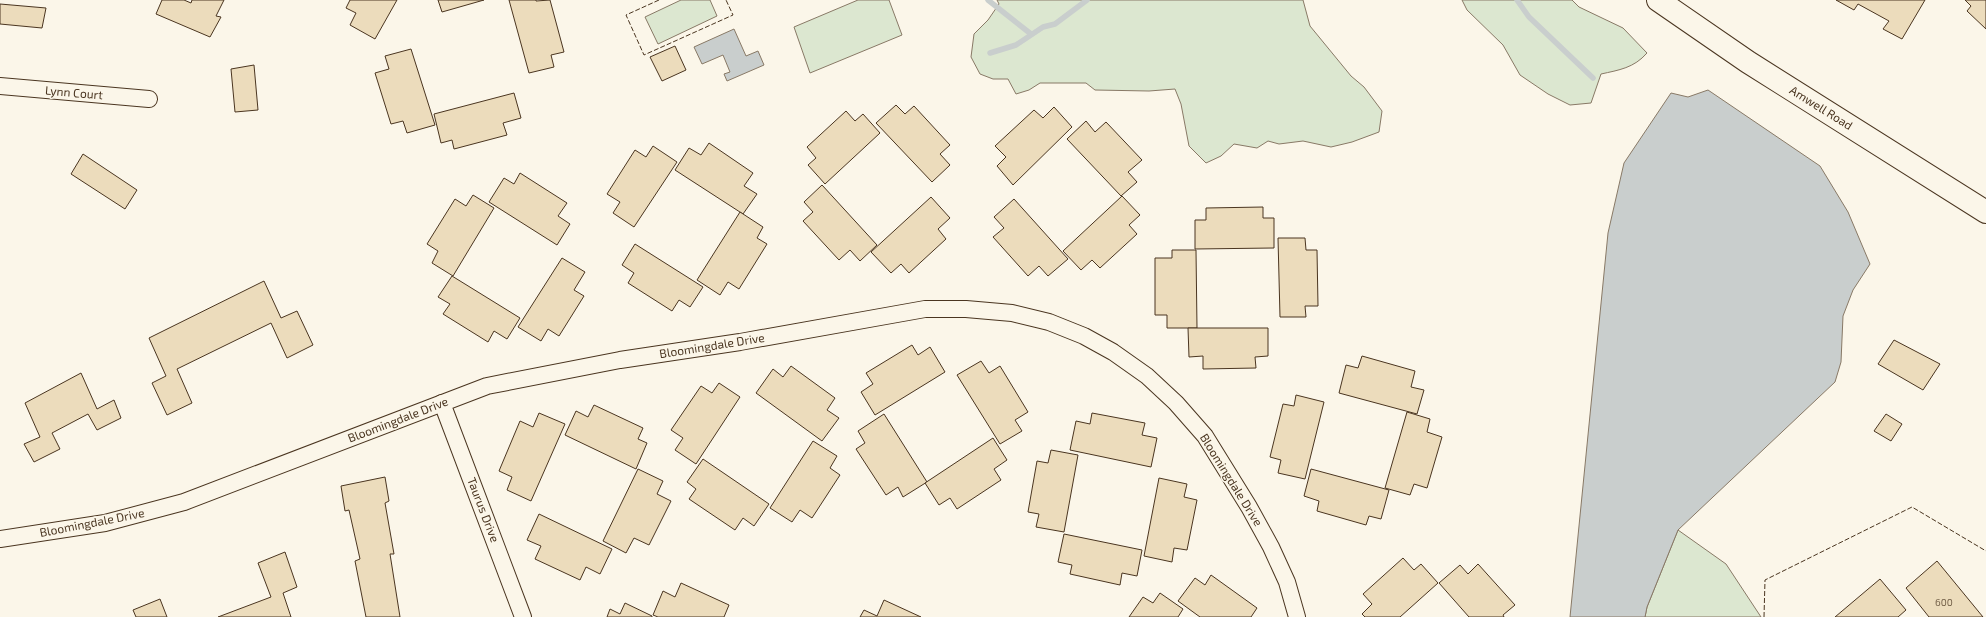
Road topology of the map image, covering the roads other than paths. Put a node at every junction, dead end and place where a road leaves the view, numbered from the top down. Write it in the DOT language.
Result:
graph roads {
  1 [pos="1658,0"];
  2 [pos="0,86"];
  3 [pos="149,99"];
  4 [pos="1986,212"];
  5 [pos="442,403"];
  6 [pos="0,539"];
  7 [pos="524,617"];
  8 [pos="1297,617"];
  1 -- 4 [label="main road, Amwell Road"];
  2 -- 3 [label="street, Lynn Court"];
  5 -- 6 [label="street, Bloomingdale Drive"];
  5 -- 7 [label="street, Taurus Drive"];
  5 -- 8 [label="street, Bloomingdale Drive"];
}
